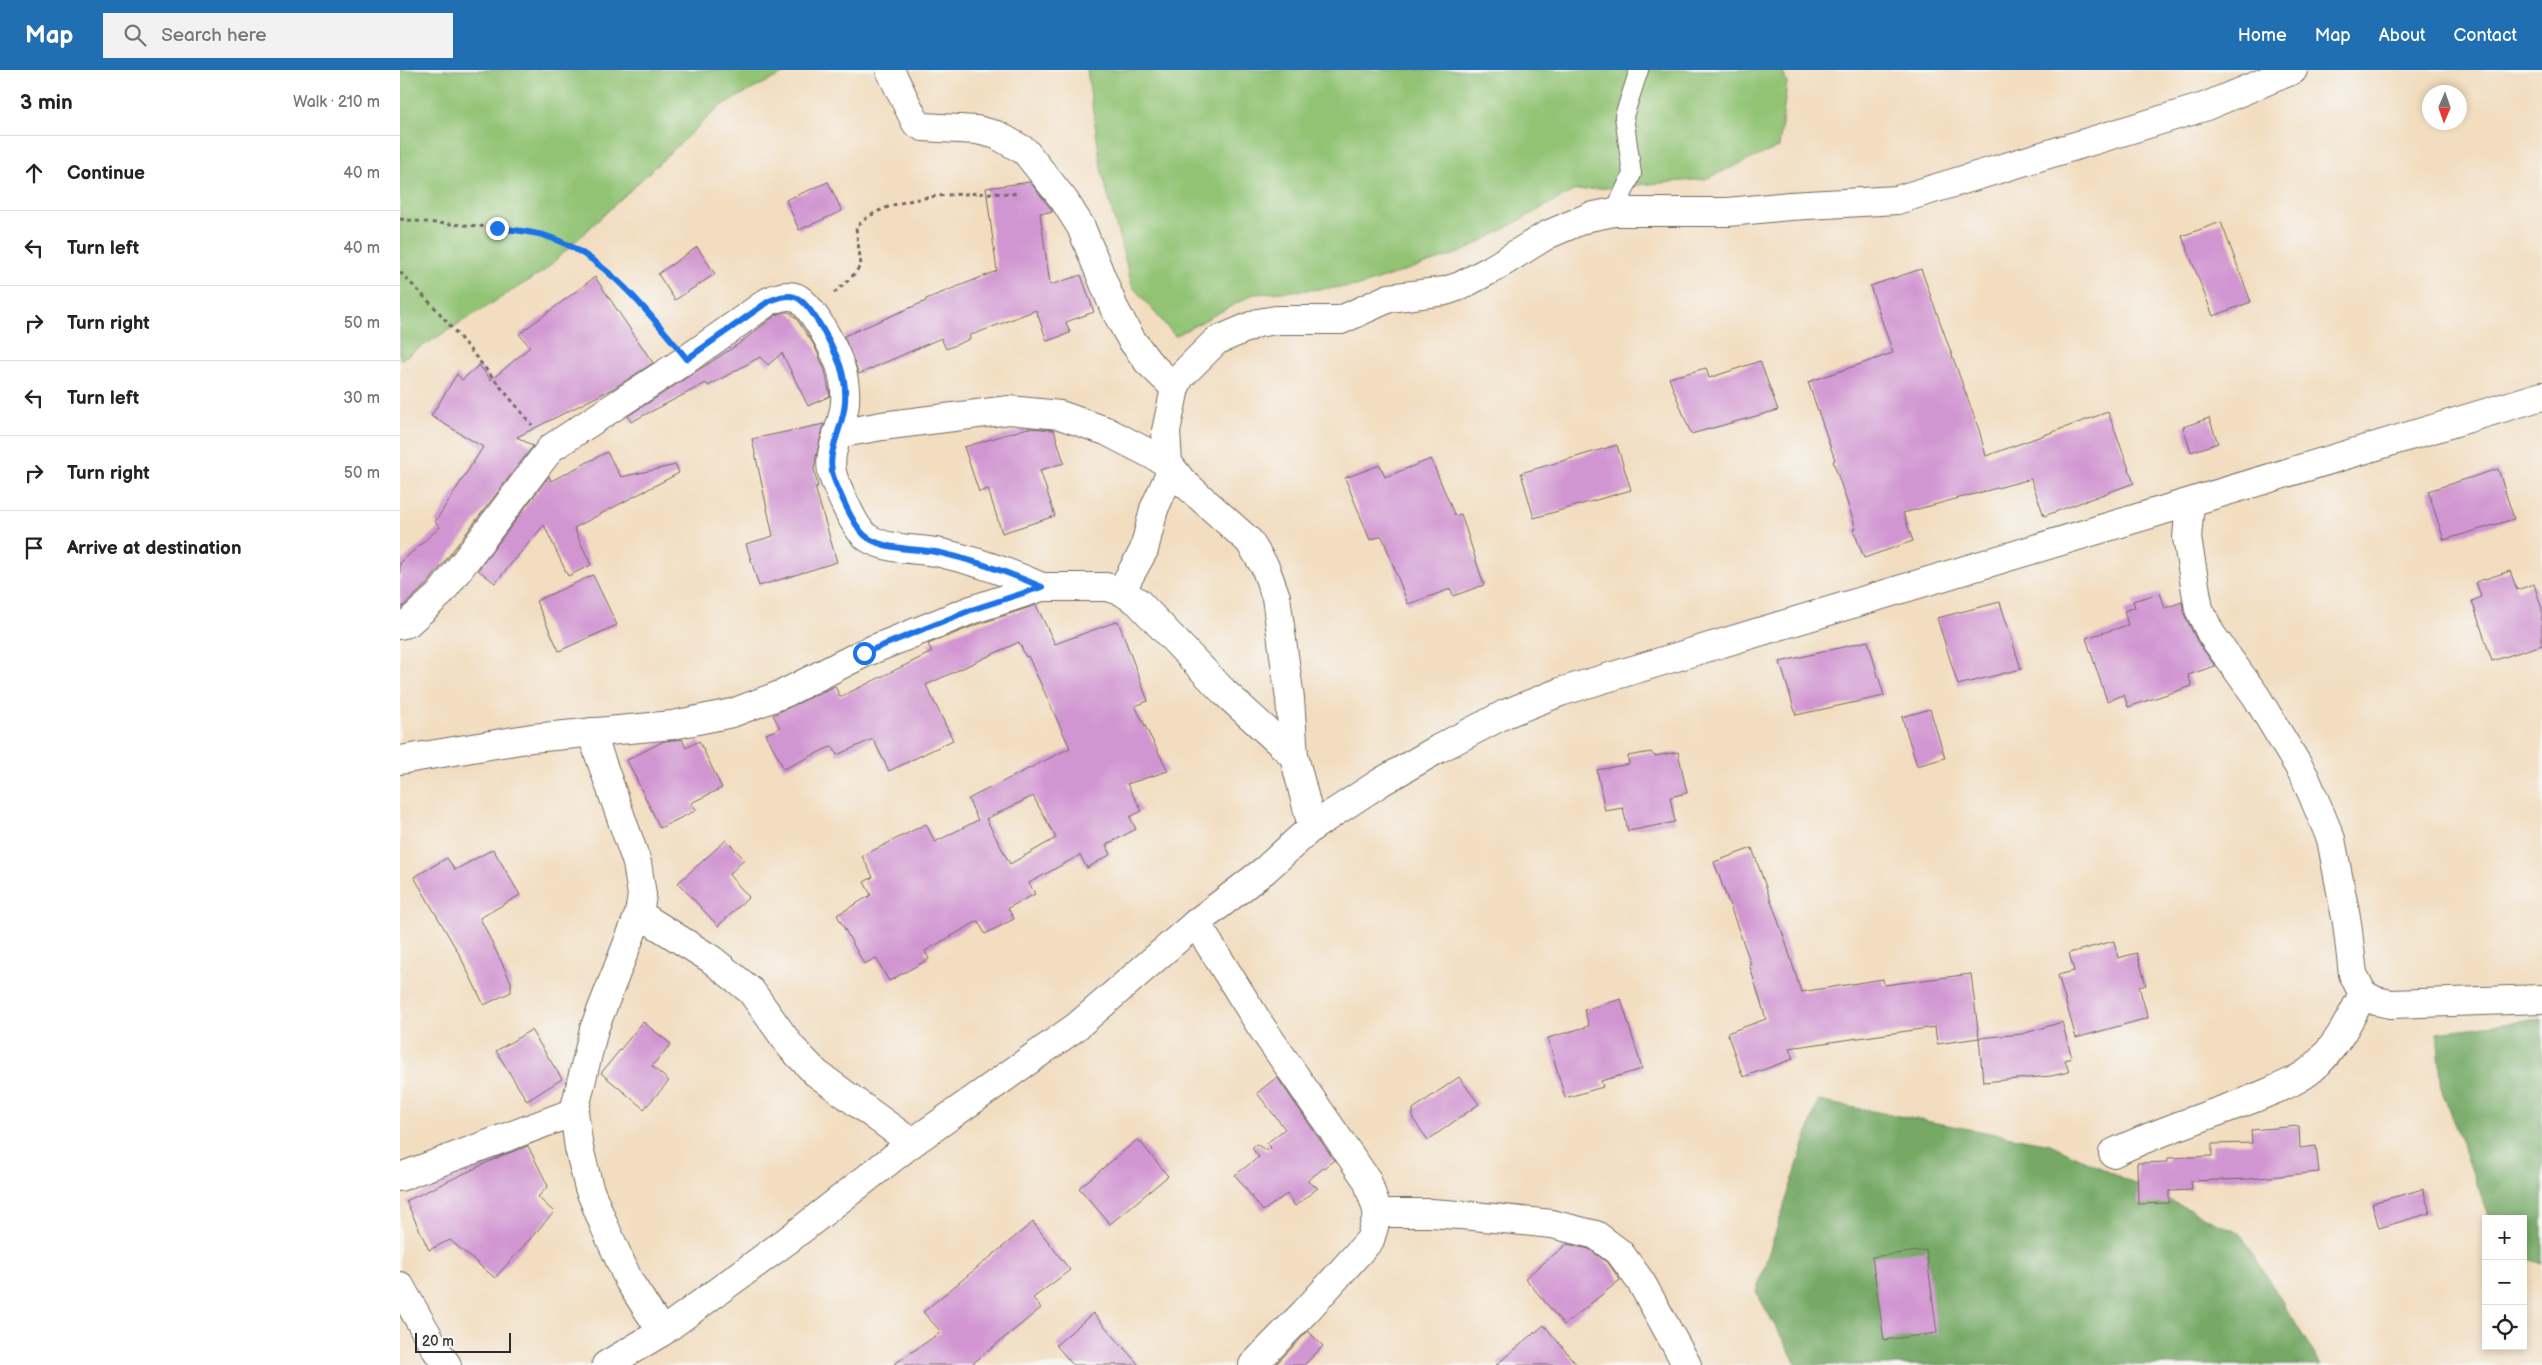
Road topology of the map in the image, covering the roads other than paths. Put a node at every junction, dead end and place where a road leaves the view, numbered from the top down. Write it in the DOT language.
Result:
graph roads {
  1 [pos="890,70"];
  2 [pos="1638,70"];
  3 [pos="2293,70"];
  4 [pos="1614,212"];
  5 [pos="1174,388"];
  6 [pos="2542,396"];
  7 [pos="837,434"];
  8 [pos="1170,466"];
  9 [pos="2190,502"];
  10 [pos="1042,587"];
  11 [pos="1121,592"];
  12 [pos="400,625"];
  13 [pos="591,732"];
  14 [pos="1294,756"];
  15 [pos="400,760"];
  16 [pos="1312,827"];
  17 [pos="639,914"];
  18 [pos="1196,924"];
  19 [pos="2363,994"];
  20 [pos="2542,999"];
  21 [pos="574,1112"];
  22 [pos="912,1143"];
  23 [pos="2113,1153"];
  24 [pos="400,1177"];
  25 [pos="1378,1213"];
  26 [pos="400,1286"];
  27 [pos="662,1332"];
  28 [pos="448,1365"];
  29 [pos="606,1365"];
  30 [pos="1254,1365"];
  31 [pos="1687,1365"];
  1 -- 5 [label="street"];
  2 -- 4 [label="lane"];
  3 -- 4 [label="street"];
  4 -- 5 [label="street"];
  5 -- 8 [label="street"];
  6 -- 9 [label="street"];
  7 -- 8 [label="street"];
  7 -- 10 [label="street"];
  7 -- 12 [label="street"];
  8 -- 11 [label="street"];
  8 -- 14 [label="street"];
  9 -- 16 [label="street"];
  9 -- 19 [label="street"];
  10 -- 11 [label="street"];
  10 -- 13 [label="street"];
  11 -- 14 [label="street"];
  13 -- 15 [label="street"];
  13 -- 17 [label="street"];
  14 -- 16 [label="street"];
  16 -- 18 [label="street"];
  17 -- 21 [label="street"];
  17 -- 22 [label="street"];
  18 -- 22 [label="street"];
  18 -- 25 [label="street"];
  19 -- 20 [label="street"];
  19 -- 23 [label="street"];
  21 -- 24 [label="street"];
  21 -- 27 [label="street"];
  22 -- 27 [label="street"];
  25 -- 30 [label="street"];
  25 -- 31 [label="street"];
  26 -- 28 [label="street"];
  27 -- 29 [label="street"];
}
